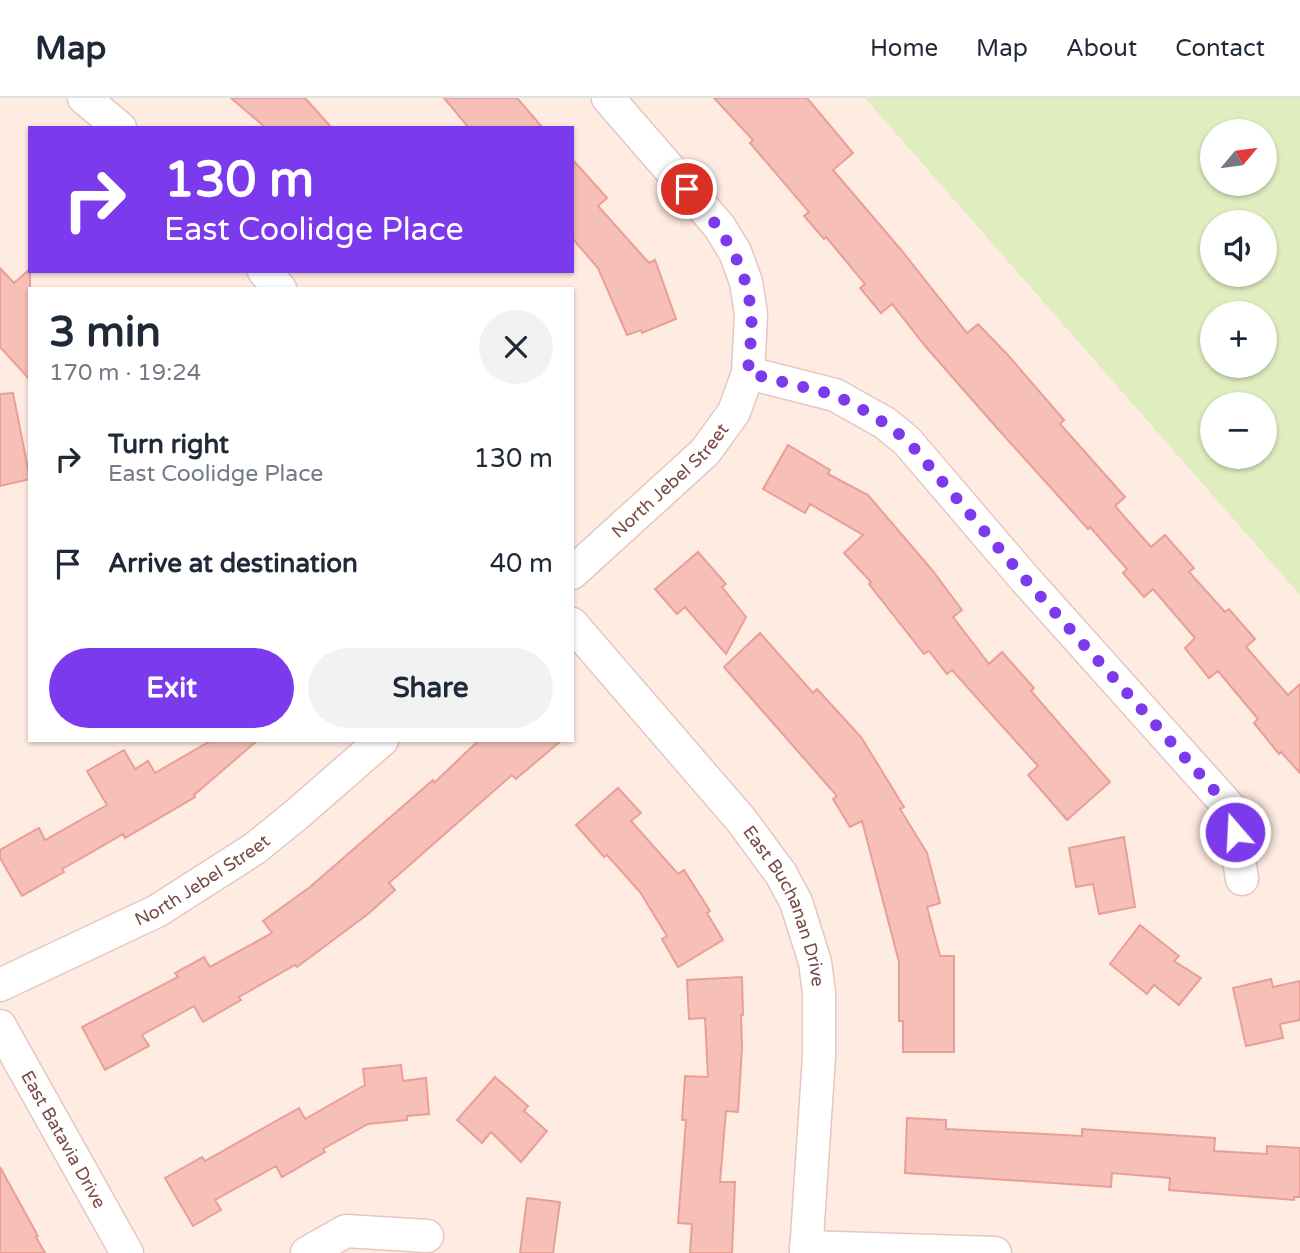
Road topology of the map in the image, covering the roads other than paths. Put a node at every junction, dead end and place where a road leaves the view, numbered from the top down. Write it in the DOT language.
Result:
graph roads {
  1 [pos="84,98"];
  2 [pos="608,98"];
  3 [pos="118,126"];
  4 [pos="266,273"];
  5 [pos="278,287"];
  6 [pos="748,373"];
  7 [pos="574,571"];
  8 [pos="574,626"];
  9 [pos="380,742"];
  10 [pos="1242,879"];
  11 [pos="0,985"];
  12 [pos="0,1026"];
  13 [pos="426,1236"];
  14 [pos="806,1250"];
  15 [pos="127,1253"];
  16 [pos="307,1253"];
  17 [pos="995,1253"];
  1 -- 3 [label="street"];
  2 -- 6 [label="street, North Jebel Street"];
  4 -- 5 [label="street"];
  6 -- 7 [label="street, North Jebel Street"];
  6 -- 10 [label="street"];
  8 -- 14 [label="street, East Buchanan Drive"];
  9 -- 11 [label="street, North Jebel Street"];
  12 -- 15 [label="street, East Batavia Drive"];
  13 -- 16 [label="street"];
  14 -- 17 [label="street"];
}
